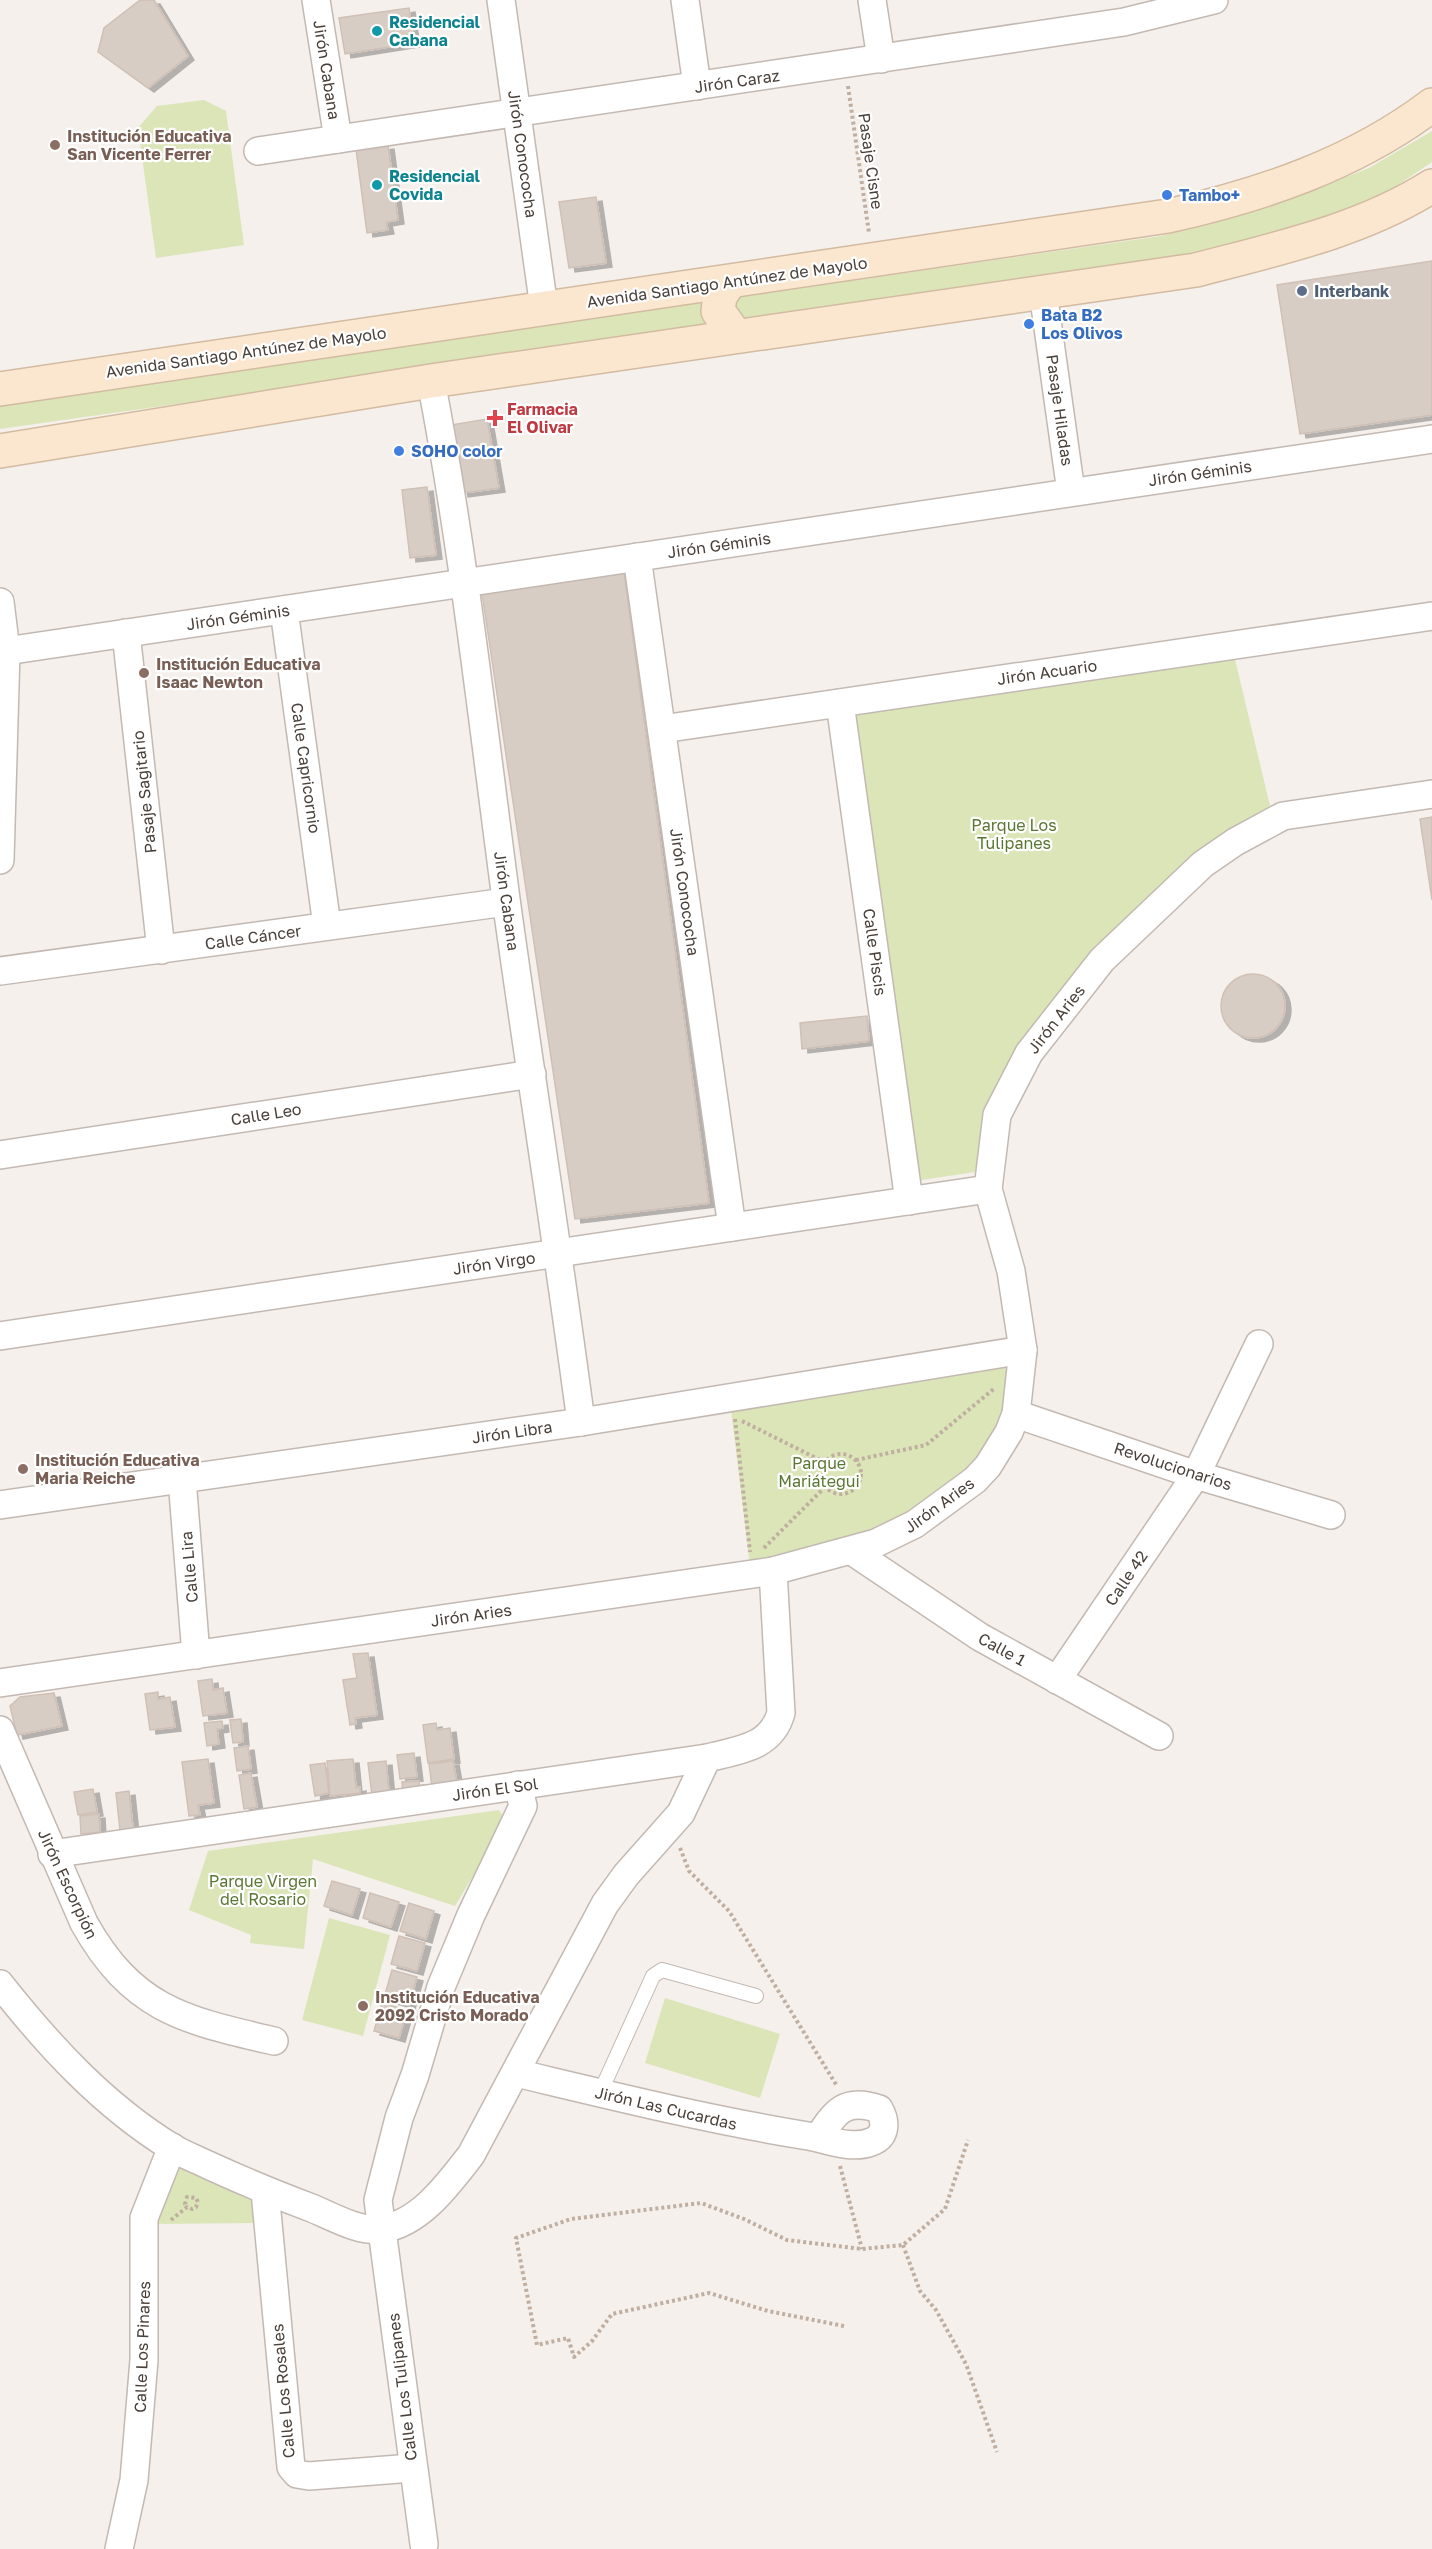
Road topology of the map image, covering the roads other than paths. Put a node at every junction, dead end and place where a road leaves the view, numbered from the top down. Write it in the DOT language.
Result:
graph roads {
  1 [pos="316,0"];
  2 [pos="501,0"];
  3 [pos="685,0"];
  4 [pos="872,0"];
  5 [pos="1214,0"];
  6 [pos="881,59"];
  7 [pos="698,86"];
  8 [pos="1432,105"];
  9 [pos="517,114"];
  10 [pos="338,139"];
  11 [pos="258,151"];
  12 [pos="1432,186"];
  13 [pos="729,283"];
  14 [pos="697,288"];
  15 [pos="1043,292"];
  16 [pos="544,308"];
  17 [pos="720,339"];
  18 [pos="431,381"];
  19 [pos="0,389"];
  20 [pos="1432,439"];
  21 [pos="0,450"];
  22 [pos="1071,492"];
  23 [pos="638,557"];
  24 [pos="464,583"];
  25 [pos="0,602"];
  26 [pos="284,610"];
  27 [pos="1432,616"];
  28 [pos="126,633"];
  29 [pos="6,651"];
  30 [pos="840,703"];
  31 [pos="662,729"];
  32 [pos="1432,794"];
  33 [pos="0,860"];
  34 [pos="506,902"];
  35 [pos="327,926"];
  36 [pos="161,950"];
  37 [pos="0,971"];
  38 [pos="532,1074"];
  39 [pos="0,1155"];
  40 [pos="988,1190"];
  41 [pos="909,1201"];
  42 [pos="732,1227"];
  43 [pos="559,1253"];
  44 [pos="0,1336"];
  45 [pos="1259,1344"];
  46 [pos="1023,1350"];
  47 [pos="1016,1414"];
  48 [pos="581,1422"];
  49 [pos="1196,1475"];
  50 [pos="182,1479"];
  51 [pos="0,1505"];
  52 [pos="1331,1515"];
  53 [pos="852,1551"];
  54 [pos="759,1569"];
  55 [pos="196,1655"];
  56 [pos="1057,1680"];
  57 [pos="0,1683"];
  58 [pos="0,1730"];
  59 [pos="1159,1736"];
  60 [pos="707,1758"];
  61 [pos="518,1785"];
  62 [pos="52,1854"];
  63 [pos="0,1984"];
  64 [pos="756,1996"];
  65 [pos="274,2041"];
  66 [pos="516,2073"];
  67 [pos="600,2093"];
  68 [pos="826,2140"];
  69 [pos="172,2147"];
  70 [pos="266,2191"];
  71 [pos="383,2229"];
  72 [pos="412,2468"];
  73 [pos="424,2544"];
  74 [pos="119,2549"];
  1 -- 10 [label="street, Jirón Cabana"];
  2 -- 9 [label="street, Jirón Conococha"];
  3 -- 7 [label="street"];
  4 -- 6 [label="street"];
  5 -- 6 [label="street, Jirón Caraz"];
  6 -- 7 [label="street, Jirón Caraz"];
  7 -- 9 [label="street, Jirón Caraz"];
  8 -- 13 [label="main road, Avenida Santiago Antúnez de Mayolo"];
  9 -- 10 [label="street, Jirón Caraz"];
  9 -- 16 [label="street, Jirón Conococha"];
  10 -- 11 [label="street, Jirón Caraz"];
  12 -- 15 [label="main road"];
  13 -- 14 [label="main road, Avenida Santiago Antúnez de Mayolo"];
  13 -- 17 [label="main road"];
  14 -- 16 [label="main road, Avenida Santiago Antúnez de Mayolo"];
  14 -- 17 [label="main road"];
  15 -- 17 [label="main road"];
  15 -- 22 [label="street, Pasaje Hiladas"];
  16 -- 19 [label="main road, Avenida Santiago Antúnez de Mayolo"];
  17 -- 18 [label="main road"];
  18 -- 21 [label="main road"];
  18 -- 24 [label="street, Jirón Cabana"];
  20 -- 22 [label="street, Jirón Géminis"];
  22 -- 23 [label="street, Jirón Géminis"];
  23 -- 24 [label="street, Jirón Géminis"];
  23 -- 31 [label="street, Jirón Conococha"];
  24 -- 26 [label="street, Jirón Géminis"];
  24 -- 34 [label="street, Jirón Cabana"];
  25 -- 29 [label="street"];
  26 -- 28 [label="street, Jirón Géminis"];
  26 -- 35 [label="street, Calle Capricornio"];
  27 -- 30 [label="street, Jirón Acuario"];
  28 -- 29 [label="street, Jirón Géminis"];
  28 -- 36 [label="street, Pasaje Sagitario"];
  29 -- 33 [label="street"];
  30 -- 31 [label="street, Jirón Acuario"];
  30 -- 41 [label="street, Calle Piscis"];
  31 -- 42 [label="street, Jirón Conococha"];
  32 -- 40 [label="street, Jirón Aries"];
  34 -- 35 [label="street, Calle Cáncer"];
  34 -- 38 [label="street, Jirón Cabana"];
  35 -- 36 [label="street, Calle Cáncer"];
  36 -- 37 [label="street, Calle Cáncer"];
  38 -- 39 [label="street, Calle Leo"];
  38 -- 43 [label="street, Jirón Cabana"];
  40 -- 41 [label="street, Jirón Virgo"];
  40 -- 46 [label="street, Jirón Aries"];
  41 -- 42 [label="street, Jirón Virgo"];
  42 -- 43 [label="street, Jirón Virgo"];
  43 -- 44 [label="street, Jirón Virgo"];
  43 -- 48 [label="street, Jirón Cabana"];
  45 -- 49 [label="street, Calle 42"];
  46 -- 47 [label="street, Jirón Aries"];
  46 -- 48 [label="street, Jirón Libra"];
  47 -- 49 [label="street, Revolucionarios"];
  47 -- 53 [label="street, Jirón Aries"];
  48 -- 50 [label="street, Jirón Libra"];
  49 -- 52 [label="street, Revolucionarios"];
  49 -- 56 [label="street, Calle 42"];
  50 -- 51 [label="street, Jirón Libra"];
  50 -- 55 [label="street, Calle Lira"];
  53 -- 54 [label="street, Jirón Aries"];
  53 -- 56 [label="street, Calle 1"];
  54 -- 55 [label="street, Jirón Aries"];
  54 -- 60 [label="street, Jirón El Sol"];
  55 -- 57 [label="street, Jirón Aries"];
  56 -- 59 [label="street, Calle 1"];
  58 -- 62 [label="street, Jirón Escorpión"];
  60 -- 61 [label="street, Jirón El Sol"];
  60 -- 66 [label="street"];
  61 -- 62 [label="street, Jirón El Sol"];
  61 -- 71 [label="street, Calle Los Tulipanes"];
  62 -- 65 [label="street, Jirón Escorpión"];
  63 -- 69 [label="street"];
  64 -- 67 [label="lane"];
  66 -- 67 [label="street, Jirón Las Cucardas"];
  66 -- 71 [label="street"];
  67 -- 68 [label="street, Jirón Las Cucardas"];
  69 -- 70 [label="street"];
  69 -- 74 [label="street, Calle Los Pinares"];
  70 -- 71 [label="street"];
  70 -- 72 [label="street, Calle Los Rosales"];
  71 -- 72 [label="street, Calle Los Tulipanes"];
  72 -- 73 [label="street, Calle Los Tulipanes"];
}
